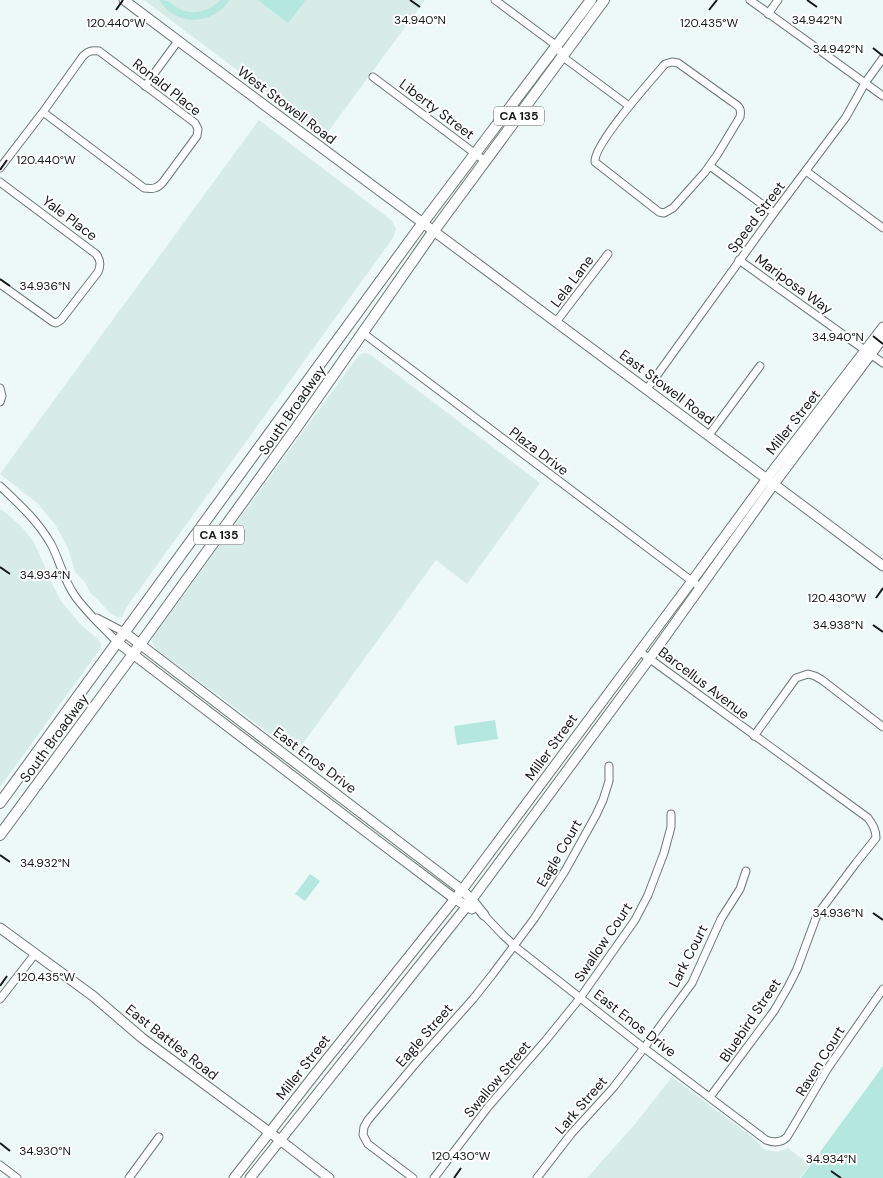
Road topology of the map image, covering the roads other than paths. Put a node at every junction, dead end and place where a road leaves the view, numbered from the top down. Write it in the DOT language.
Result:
graph roads {
  1 [pos="124,0"];
  2 [pos="495,0"];
  3 [pos="591,0"];
  4 [pos="604,0"];
  5 [pos="750,0"];
  6 [pos="778,0"];
  7 [pos="768,14"];
  8 [pos="178,41"];
  9 [pos="557,46"];
  10 [pos="563,57"];
  11 [pos="883,58"];
  12 [pos="372,77"];
  13 [pos="865,83"];
  14 [pos="146,86"];
  15 [pos="883,96"];
  16 [pos="629,106"];
  17 [pos="43,112"];
  18 [pos="476,154"];
  19 [pos="486,161"];
  20 [pos="710,166"];
  21 [pos="0,168"];
  22 [pos="806,171"];
  23 [pos="0,182"];
  24 [pos="774,213"];
  25 [pos="422,224"];
  26 [pos="883,228"];
  27 [pos="433,232"];
  28 [pos="608,254"];
  29 [pos="740,260"];
  30 [pos="0,284"];
  31 [pos="556,322"];
  32 [pos="883,327"];
  33 [pos="363,333"];
  34 [pos="883,338"];
  35 [pos="868,352"];
  36 [pos="883,363"];
  37 [pos="760,366"];
  38 [pos="0,388"];
  39 [pos="647,389"];
  40 [pos="0,402"];
  41 [pos="709,435"];
  42 [pos="770,482"];
  43 [pos="0,486"];
  44 [pos="883,566"];
  45 [pos="692,581"];
  46 [pos="702,588"];
  47 [pos="92,616"];
  48 [pos="124,632"];
  49 [pos="116,642"];
  50 [pos="140,644"];
  51 [pos="639,651"];
  52 [pos="132,654"];
  53 [pos="650,658"];
  54 [pos="883,727"];
  55 [pos="754,736"];
  56 [pos="610,766"];
  57 [pos="0,803"];
  58 [pos="671,814"];
  59 [pos="0,835"];
  60 [pos="746,871"];
  61 [pos="462,890"];
  62 [pos="455,899"];
  63 [pos="470,903"];
  64 [pos="484,915"];
  65 [pos="0,928"];
  66 [pos="514,946"];
  67 [pos="35,954"];
  68 [pos="883,990"];
  69 [pos="580,998"];
  70 [pos="0,999"];
  71 [pos="644,1048"];
  72 [pos="710,1098"];
  73 [pos="269,1132"];
  74 [pos="159,1137"];
  75 [pos="280,1140"];
  76 [pos="777,1142"];
  77 [pos="0,1165"];
  78 [pos="17,1178"];
  79 [pos="129,1178"];
  80 [pos="234,1178"];
  81 [pos="250,1178"];
  82 [pos="328,1178"];
  83 [pos="413,1178"];
  84 [pos="434,1178"];
  85 [pos="537,1178"];
  1 -- 8 [label="street, West Stowell Road"];
  2 -- 9 [label="street"];
  3 -- 9 [label="main road, South Broadway / CA 135"];
  4 -- 10 [label="main road, South Broadway / CA 135"];
  5 -- 7 [label="street"];
  6 -- 7 [label="street"];
  7 -- 13 [label="street"];
  8 -- 14 [label="street"];
  8 -- 25 [label="street, West Stowell Road"];
  9 -- 10 [label="street"];
  9 -- 18 [label="main road, South Broadway / CA 135"];
  10 -- 16 [label="street"];
  10 -- 19 [label="main road, South Broadway / CA 135"];
  11 -- 13 [label="street, Speed Street"];
  12 -- 18 [label="street, Liberty Street"];
  13 -- 15 [label="street"];
  13 -- 22 [label="street, Speed Street"];
  14 -- 17 [label="street, Ronald Place"];
  14 -- 17 [label="street, Ronald Place"];
  16 -- 20 [label="street"];
  16 -- 20 [label="street"];
  17 -- 21 [label="street"];
  18 -- 19 [label="street, Liberty Street"];
  18 -- 25 [label="main road, South Broadway / CA 135"];
  19 -- 27 [label="main road, South Broadway / CA 135"];
  20 -- 24 [label="street"];
  22 -- 24 [label="street, Speed Street"];
  22 -- 26 [label="street"];
  23 -- 30 [label="street, Yale Place"];
  24 -- 29 [label="street, Speed Street"];
  25 -- 27 [label="street, West Stowell Road"];
  25 -- 48 [label="main road, South Broadway / CA 135"];
  27 -- 31 [label="street, East Stowell Road"];
  27 -- 33 [label="main road, South Broadway / CA 135"];
  28 -- 31 [label="street, Lela Lane"];
  29 -- 35 [label="street, Mariposa Way"];
  29 -- 39 [label="street, Speed Street"];
  31 -- 39 [label="street, East Stowell Road"];
  32 -- 35 [label="street, Miller Street"];
  33 -- 45 [label="street, Plaza Drive"];
  33 -- 50 [label="main road, South Broadway / CA 135"];
  34 -- 35 [label="street, Miller Street"];
  35 -- 36 [label="street, Mariposa Way"];
  35 -- 42 [label="street, Miller Street"];
  37 -- 41 [label="street"];
  38 -- 40 [label="street"];
  39 -- 41 [label="street, East Stowell Road"];
  41 -- 42 [label="street, East Stowell Road"];
  42 -- 44 [label="street, East Stowell Road"];
  42 -- 45 [label="street, Miller Street"];
  42 -- 46 [label="street, Miller Street"];
  43 -- 47 [label="street"];
  45 -- 46 [label="street, Plaza Drive"];
  45 -- 51 [label="street, Miller Street"];
  46 -- 53 [label="street, Miller Street"];
  47 -- 48 [label="street"];
  47 -- 49 [label="street"];
  48 -- 49 [label="main road, South Broadway / CA 135"];
  48 -- 50 [label="street, East Enos Drive"];
  49 -- 52 [label="street, East Enos Drive"];
  49 -- 57 [label="main road, South Broadway / CA 135"];
  50 -- 52 [label="main road, South Broadway / CA 135"];
  50 -- 61 [label="street, East Enos Drive"];
  51 -- 53 [label="street, Barcellus Avenue"];
  51 -- 61 [label="street, Miller Street"];
  52 -- 59 [label="main road, South Broadway / CA 135"];
  52 -- 62 [label="street, East Enos Drive"];
  53 -- 55 [label="street, Barcellus Avenue"];
  53 -- 63 [label="street, Miller Street"];
  54 -- 55 [label="street"];
  55 -- 72 [label="street, Bluebird Street"];
  56 -- 66 [label="street, Eagle Court"];
  58 -- 69 [label="street, Swallow Court"];
  60 -- 71 [label="street, Lark Court"];
  61 -- 62 [label="street, Miller Street"];
  61 -- 63 [label="street, East Enos Drive"];
  62 -- 63 [label="street, East Enos Drive"];
  62 -- 73 [label="street, Miller Street"];
  63 -- 64 [label="street, East Enos Drive"];
  63 -- 75 [label="street, Miller Street"];
  64 -- 66 [label="street, East Enos Drive"];
  65 -- 67 [label="street, East Battles Road"];
  66 -- 69 [label="street, East Enos Drive"];
  66 -- 83 [label="street, Eagle Street"];
  67 -- 70 [label="street"];
  67 -- 73 [label="street, East Battles Road"];
  68 -- 76 [label="street, Raven Court"];
  69 -- 71 [label="street, East Enos Drive"];
  69 -- 84 [label="street, Swallow Street"];
  71 -- 72 [label="street, East Enos Drive"];
  71 -- 85 [label="street, Lark Street"];
  72 -- 76 [label="street, East Enos Drive"];
  73 -- 75 [label="street, East Battles Road"];
  73 -- 80 [label="street, Miller Street"];
  74 -- 79 [label="street"];
  75 -- 81 [label="street, Miller Street"];
  75 -- 82 [label="street, East Battles Road"];
  77 -- 78 [label="street"];
}
